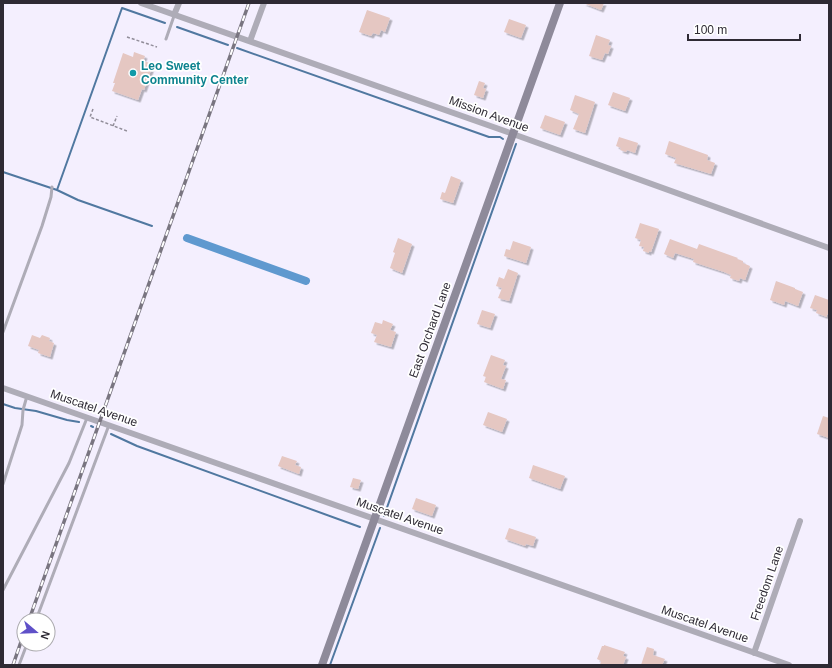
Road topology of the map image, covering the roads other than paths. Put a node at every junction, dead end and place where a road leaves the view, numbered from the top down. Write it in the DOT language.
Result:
graph roads {
  1 [pos="141,3"];
  2 [pos="179,3"];
  3 [pos="264,3"];
  4 [pos="560,3"];
  5 [pos="174,15"];
  6 [pos="166,38"];
  7 [pos="250,41"];
  8 [pos="513,134"];
  9 [pos="52,187"];
  10 [pos="829,248"];
  11 [pos="3,332"];
  12 [pos="3,388"];
  13 [pos="27,396"];
  14 [pos="88,418"];
  15 [pos="109,425"];
  16 [pos="3,484"];
  17 [pos="375,519"];
  18 [pos="800,521"];
  19 [pos="3,590"];
  20 [pos="39,612"];
  21 [pos="24,652"];
  22 [pos="754,653"];
  23 [pos="20,665"];
  24 [pos="322,665"];
  25 [pos="789,665"];
  1 -- 5 [label="street, Mission Avenue"];
  2 -- 5 [label="street"];
  3 -- 7 [label="street"];
  4 -- 8 [label="street, East Orchard Lane"];
  5 -- 6 [label="lane"];
  5 -- 7 [label="street, Mission Avenue"];
  7 -- 8 [label="street, Mission Avenue"];
  8 -- 10 [label="street, Mission Avenue"];
  8 -- 17 [label="street, East Orchard Lane"];
  9 -- 11 [label="lane"];
  12 -- 13 [label="street, Muscatel Avenue"];
  13 -- 14 [label="street, Muscatel Avenue"];
  13 -- 16 [label="lane"];
  14 -- 15 [label="street, Muscatel Avenue"];
  14 -- 19 [label="lane"];
  15 -- 17 [label="street, Muscatel Avenue"];
  15 -- 20 [label="lane"];
  17 -- 22 [label="street, Muscatel Avenue"];
  17 -- 24 [label="street, East Orchard Lane"];
  18 -- 22 [label="street, Freedom Lane"];
  21 -- 23 [label="lane"];
  22 -- 25 [label="street, Muscatel Avenue"];
}
